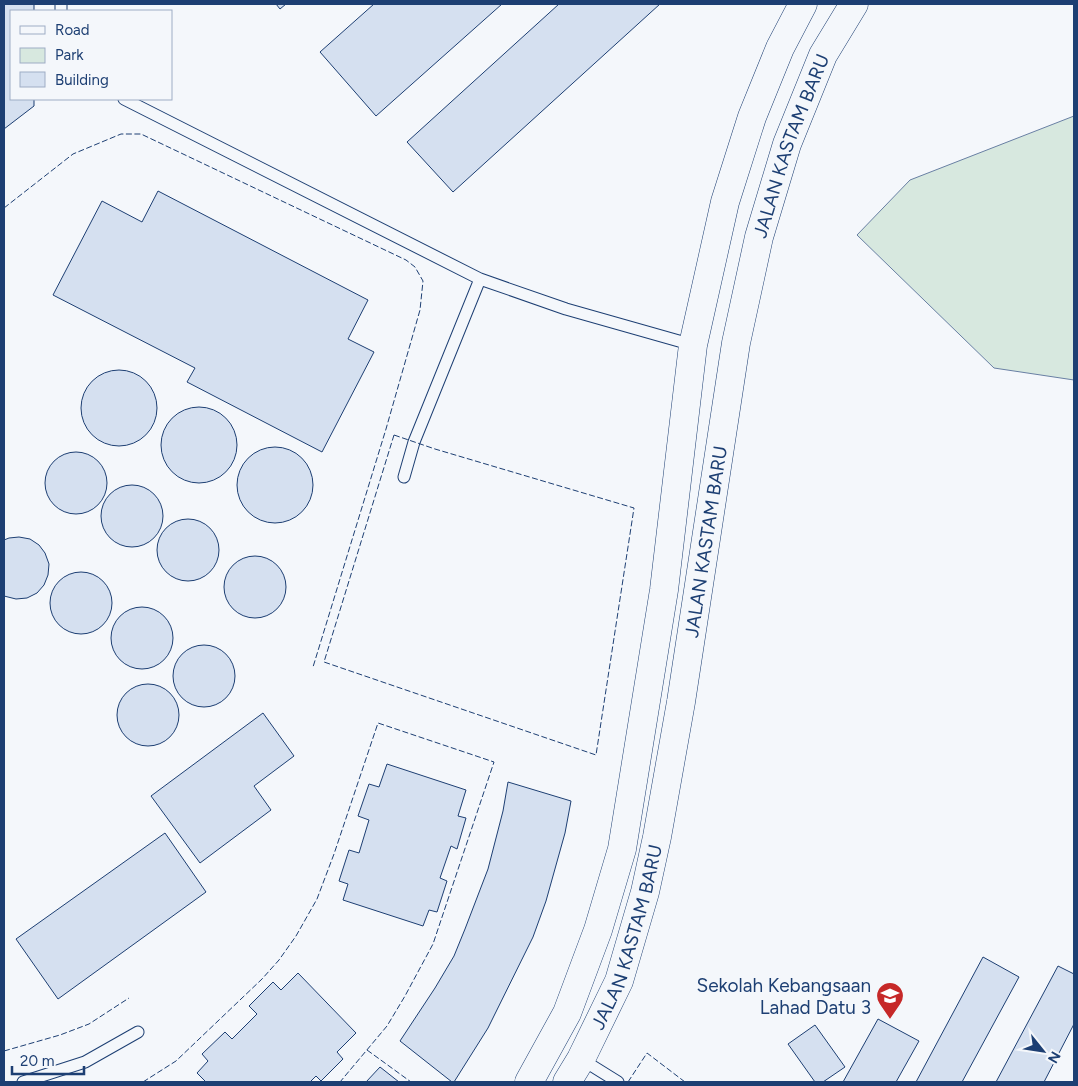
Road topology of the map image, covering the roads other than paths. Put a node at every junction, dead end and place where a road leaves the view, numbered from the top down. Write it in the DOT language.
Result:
graph roads {
  1 [pos="803,4"];
  2 [pos="854,4"];
  3 [pos="126,100"];
  4 [pos="480,279"];
  5 [pos="694,345"];
  6 [pos="404,477"];
  7 [pos="138,1032"];
  8 [pos="581,1060"];
  9 [pos="23,1082"];
  10 [pos="529,1082"];
  11 [pos="567,1082"];
  12 [pos="618,1082"];
  1 -- 5 [label="street, JALAN KASTAM BARU"];
  2 -- 8 [label="street, JALAN KASTAM BARU"];
  3 -- 4 [label="lane"];
  4 -- 5 [label="lane"];
  4 -- 6 [label="lane"];
  5 -- 10 [label="street, JALAN KASTAM BARU"];
  7 -- 9 [label="lane"];
  8 -- 11 [label="street, JALAN KASTAM BARU"];
  8 -- 12 [label="lane"];
}
